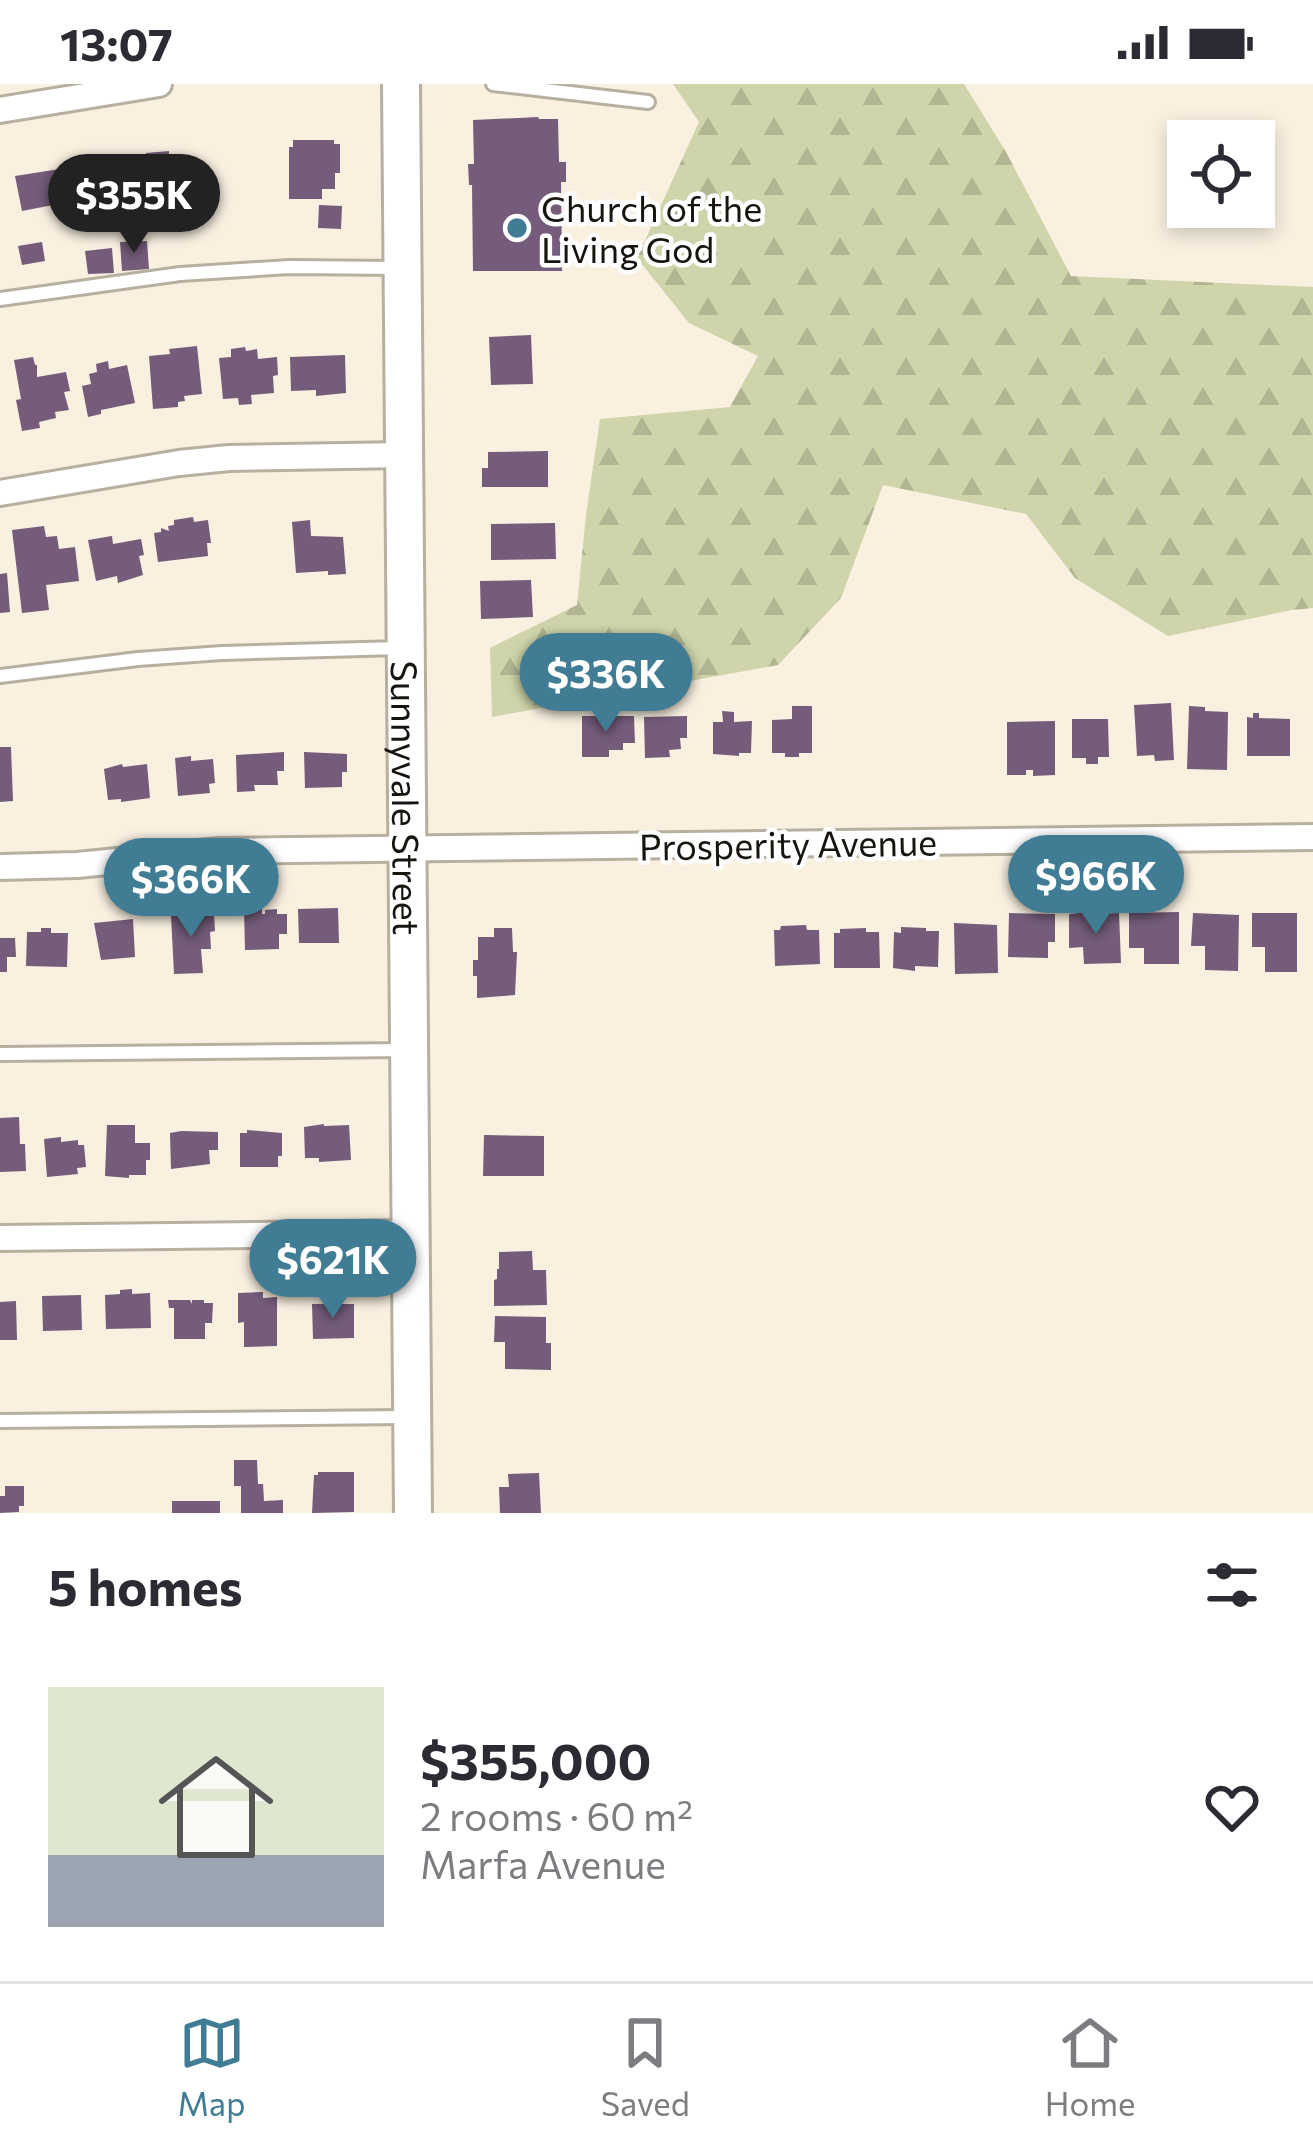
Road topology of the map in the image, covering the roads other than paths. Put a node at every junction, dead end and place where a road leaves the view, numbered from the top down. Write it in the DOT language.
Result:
graph roads {
  1 [pos="160,84"];
  2 [pos="401,84"];
  3 [pos="494,84"];
  4 [pos="649,102"];
  5 [pos="0,110"];
  6 [pos="403,268"];
  7 [pos="0,299"];
  8 [pos="404,455"];
  9 [pos="0,493"];
  10 [pos="405,648"];
  11 [pos="0,676"];
  12 [pos="1313,837"];
  13 [pos="407,848"];
  14 [pos="0,867"];
  15 [pos="410,1050"];
  16 [pos="0,1054"];
  17 [pos="410,1233"];
  18 [pos="0,1238"];
  19 [pos="412,1417"];
  20 [pos="0,1421"];
  21 [pos="413,1513"];
  1 -- 5 [label="street"];
  2 -- 6 [label="street, Sunnyvale Street"];
  3 -- 4 [label="lane"];
  6 -- 7 [label="lane"];
  6 -- 8 [label="street, Sunnyvale Street"];
  8 -- 9 [label="street"];
  8 -- 10 [label="street, Sunnyvale Street"];
  10 -- 11 [label="lane"];
  10 -- 13 [label="street, Sunnyvale Street"];
  12 -- 13 [label="street, Prosperity Avenue"];
  13 -- 14 [label="street, Prosperity Avenue"];
  13 -- 15 [label="street, Sunnyvale Street"];
  15 -- 16 [label="lane"];
  15 -- 17 [label="street, Sunnyvale Street"];
  17 -- 18 [label="street"];
  17 -- 19 [label="street, Sunnyvale Street"];
  19 -- 20 [label="lane"];
  19 -- 21 [label="street, Sunnyvale Street"];
}
